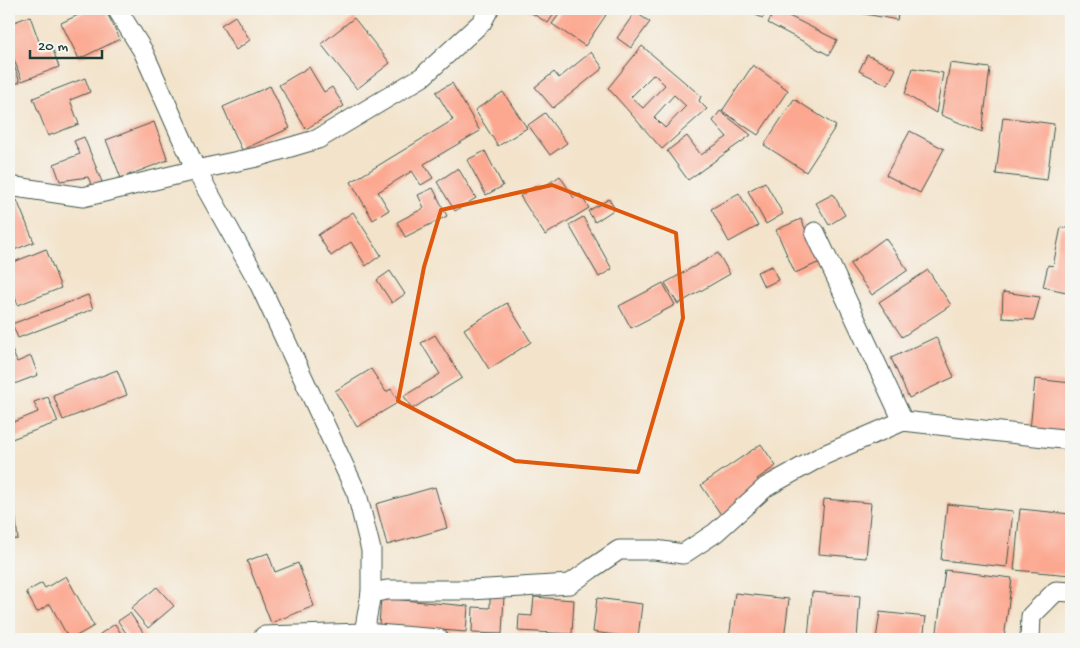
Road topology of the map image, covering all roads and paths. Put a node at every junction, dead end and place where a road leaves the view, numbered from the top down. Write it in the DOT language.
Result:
graph roads {
  1 [pos="117,9"];
  2 [pos="489,9"];
  3 [pos="196,170"];
  4 [pos="9,186"];
  5 [pos="815,232"];
  6 [pos="903,422"];
  7 [pos="1071,440"];
  8 [pos="1071,592"];
  9 [pos="371,593"];
  10 [pos="364,633"];
  11 [pos="264,636"];
  12 [pos="439,639"];
  13 [pos="1030,639"];
  1 -- 3 [label="street"];
  2 -- 3 [label="street"];
  3 -- 4 [label="street"];
  3 -- 9 [label="street"];
  5 -- 6 [label="street"];
  6 -- 7 [label="street"];
  6 -- 9 [label="street"];
  8 -- 13 [label="street"];
  9 -- 10 [label="street"];
  10 -- 11 [label="street"];
  10 -- 12 [label="street"];
}
